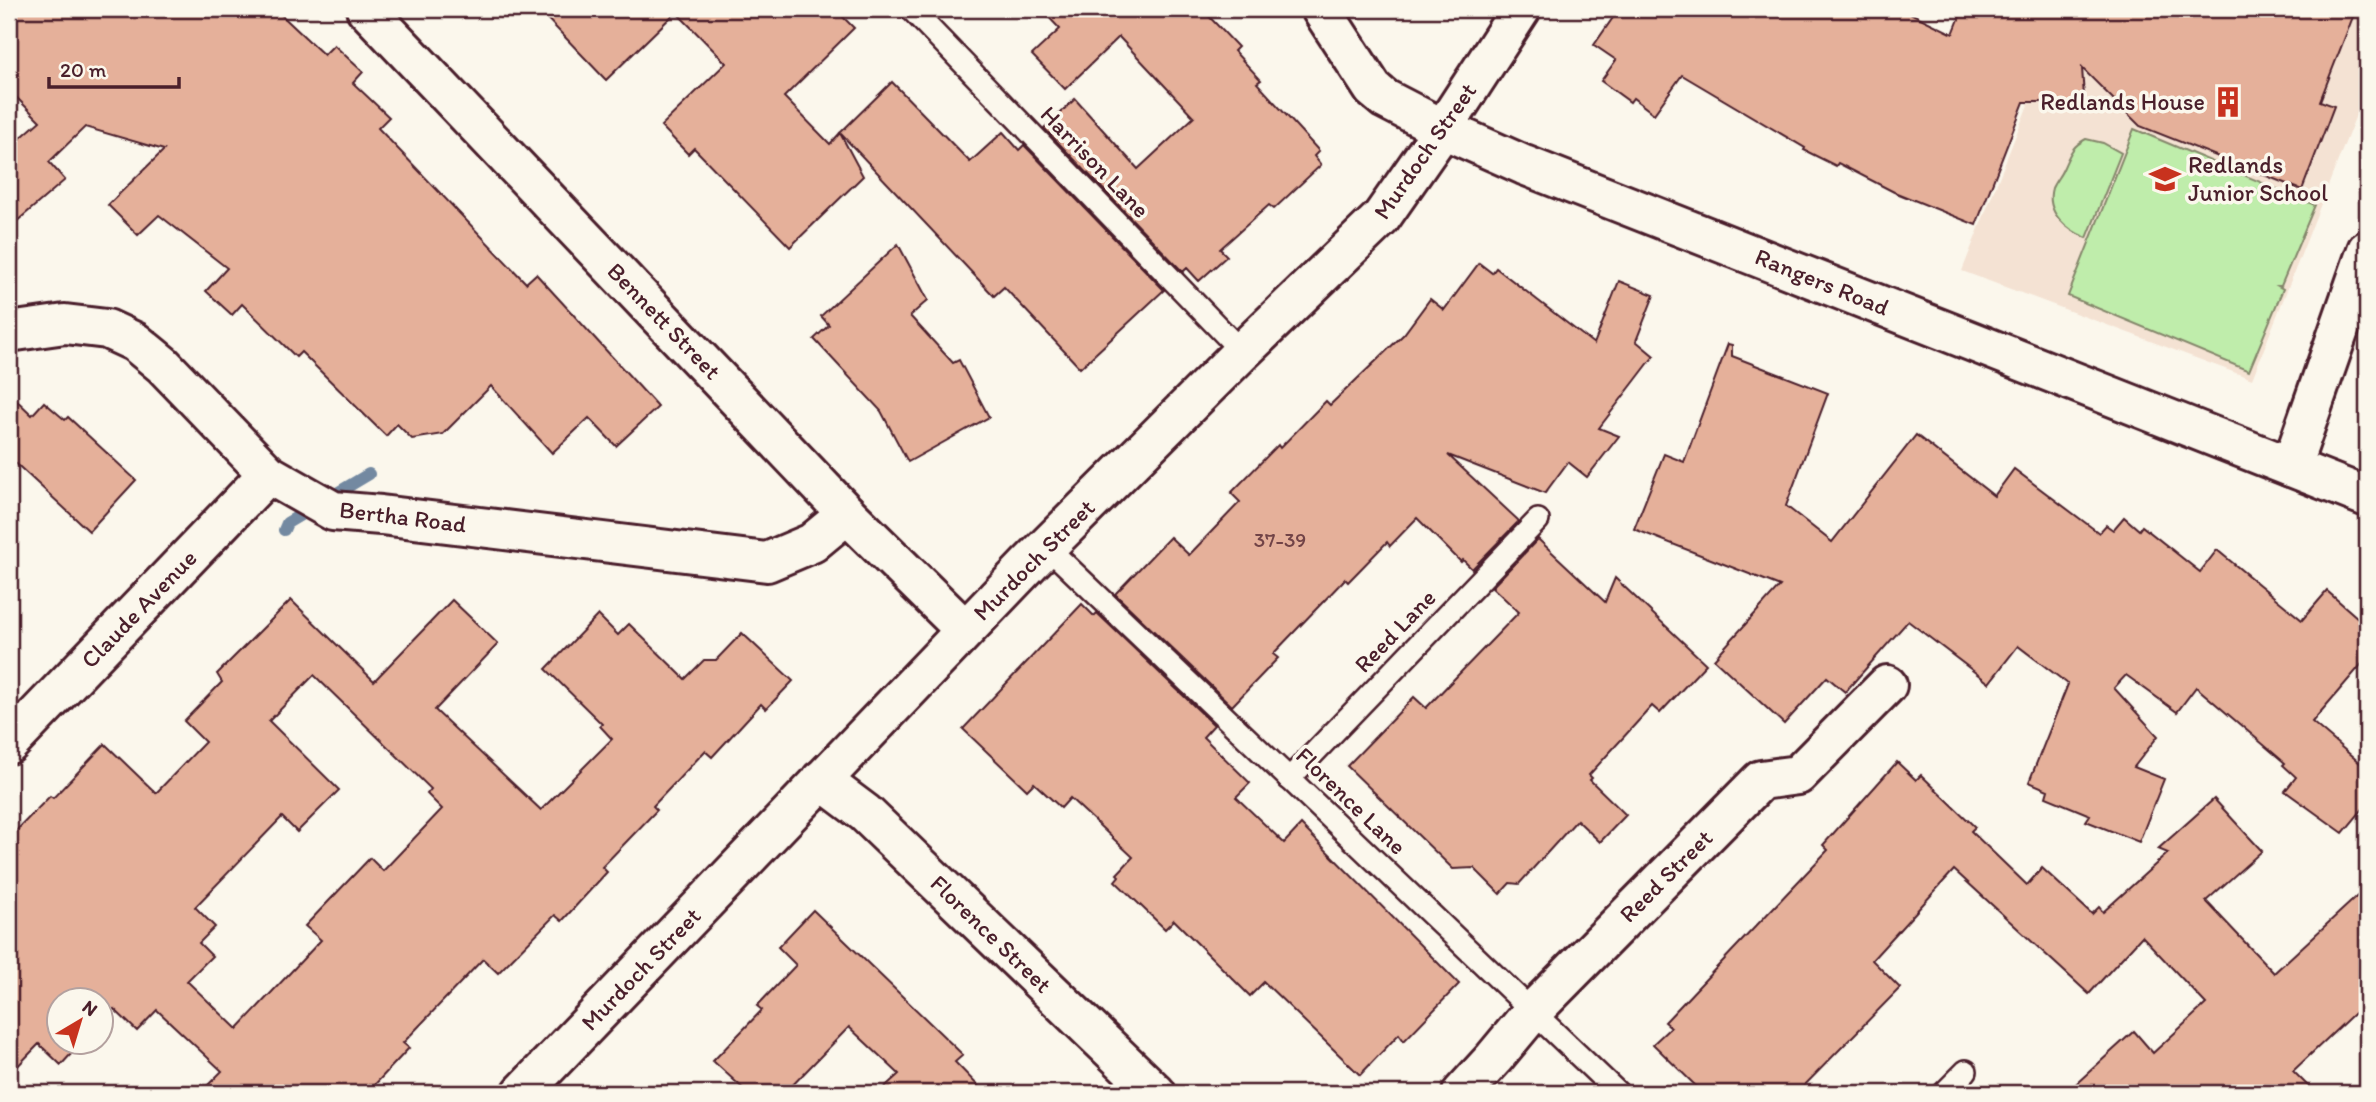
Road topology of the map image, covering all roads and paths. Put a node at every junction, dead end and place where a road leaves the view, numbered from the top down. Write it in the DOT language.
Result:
graph roads {
  1 [pos="366,9"];
  2 [pos="911,9"];
  3 [pos="1321,9"];
  4 [pos="1521,9"];
  5 [pos="1443,129"];
  6 [pos="2367,250"];
  7 [pos="9,332"];
  8 [pos="1242,352"];
  9 [pos="2291,467"];
  10 [pos="268,474"];
  11 [pos="2367,498"];
  12 [pos="847,514"];
  13 [pos="1538,520"];
  14 [pos="1047,547"];
  15 [pos="965,630"];
  16 [pos="1886,685"];
  17 [pos="9,744"];
  18 [pos="1289,779"];
  19 [pos="821,780"];
  20 [pos="1533,1011"];
  21 [pos="1966,1071"];
  22 [pos="522,1093"];
  23 [pos="1156,1093"];
  24 [pos="1462,1093"];
  25 [pos="1618,1093"];
  26 [pos="1944,1093"];
  1 -- 12 [label="street, Bennett Street"];
  2 -- 8 [label="lane, Harrison Lane"];
  3 -- 5 [label="street, Rangers Road"];
  4 -- 5 [label="street, Murdoch Street"];
  5 -- 8 [label="street, Murdoch Street"];
  5 -- 9 [label="street, Rangers Road"];
  6 -- 9 [label="street"];
  7 -- 10 [label="street, Bertha Road"];
  8 -- 14 [label="street, Murdoch Street"];
  9 -- 11 [label="street, Rangers Road"];
  10 -- 12 [label="street, Bertha Road"];
  10 -- 17 [label="street, Claude Avenue"];
  12 -- 15 [label="street, Bennett Street"];
  13 -- 18 [label="lane, Reed Lane"];
  14 -- 15 [label="street, Murdoch Street"];
  14 -- 18 [label="lane, Florence Lane"];
  15 -- 19 [label="street, Murdoch Street"];
  16 -- 20 [label="street, Reed Street"];
  18 -- 20 [label="lane, Florence Lane"];
  19 -- 22 [label="street, Murdoch Street"];
  19 -- 23 [label="street, Florence Street"];
  20 -- 24 [label="street, Reed Street"];
  20 -- 25 [label="lane, Florence Lane"];
  21 -- 26 [label="lane"];
}
